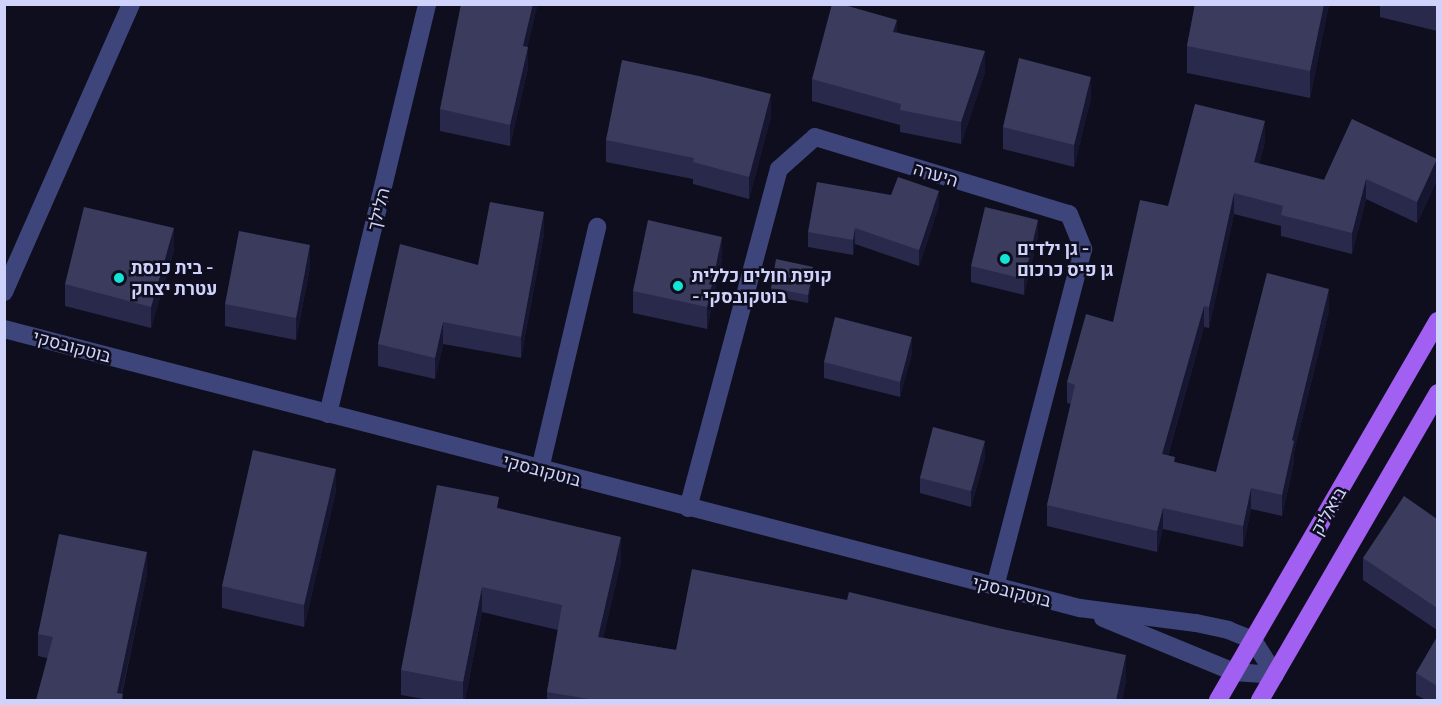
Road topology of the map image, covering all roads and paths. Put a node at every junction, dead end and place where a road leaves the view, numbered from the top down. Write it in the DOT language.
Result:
graph roads {
  1 [pos="131,4"];
  2 [pos="427,4"];
  3 [pos="597,227"];
  4 [pos="4,292"];
  5 [pos="1437,321"];
  6 [pos="4,329"];
  7 [pos="1437,393"];
  8 [pos="328,414"];
  9 [pos="540,469"];
  10 [pos="688,508"];
  11 [pos="995,586"];
  12 [pos="1080,608"];
  13 [pos="1253,640"];
  14 [pos="1234,672"];
  15 [pos="1275,675"];
  16 [pos="1218,700"];
  17 [pos="1260,700"];
  1 -- 4 [label="street"];
  2 -- 8 [label="street, הלילך"];
  3 -- 9 [label="street"];
  5 -- 13 [label="main road, ביאליק"];
  6 -- 8 [label="street, בוטקובסקי"];
  7 -- 15 [label="main road, ביאליק"];
  8 -- 9 [label="street, בוטקובסקי"];
  9 -- 10 [label="street, בוטקובסקי"];
  10 -- 11 [label="street, בוטקובסקי"];
  10 -- 11 [label="street, היערה"];
  11 -- 12 [label="street, בוטקובסקי"];
  12 -- 13 [label="street, בוטקובסקי"];
  12 -- 14 [label="street, בוטקובסקי"];
  13 -- 14 [label="main road, ביאליק"];
  13 -- 15 [label="street"];
  14 -- 15 [label="street, בוטקובסקי"];
  14 -- 16 [label="main road, ביאליק"];
  15 -- 17 [label="main road, ביאליק"];
}
